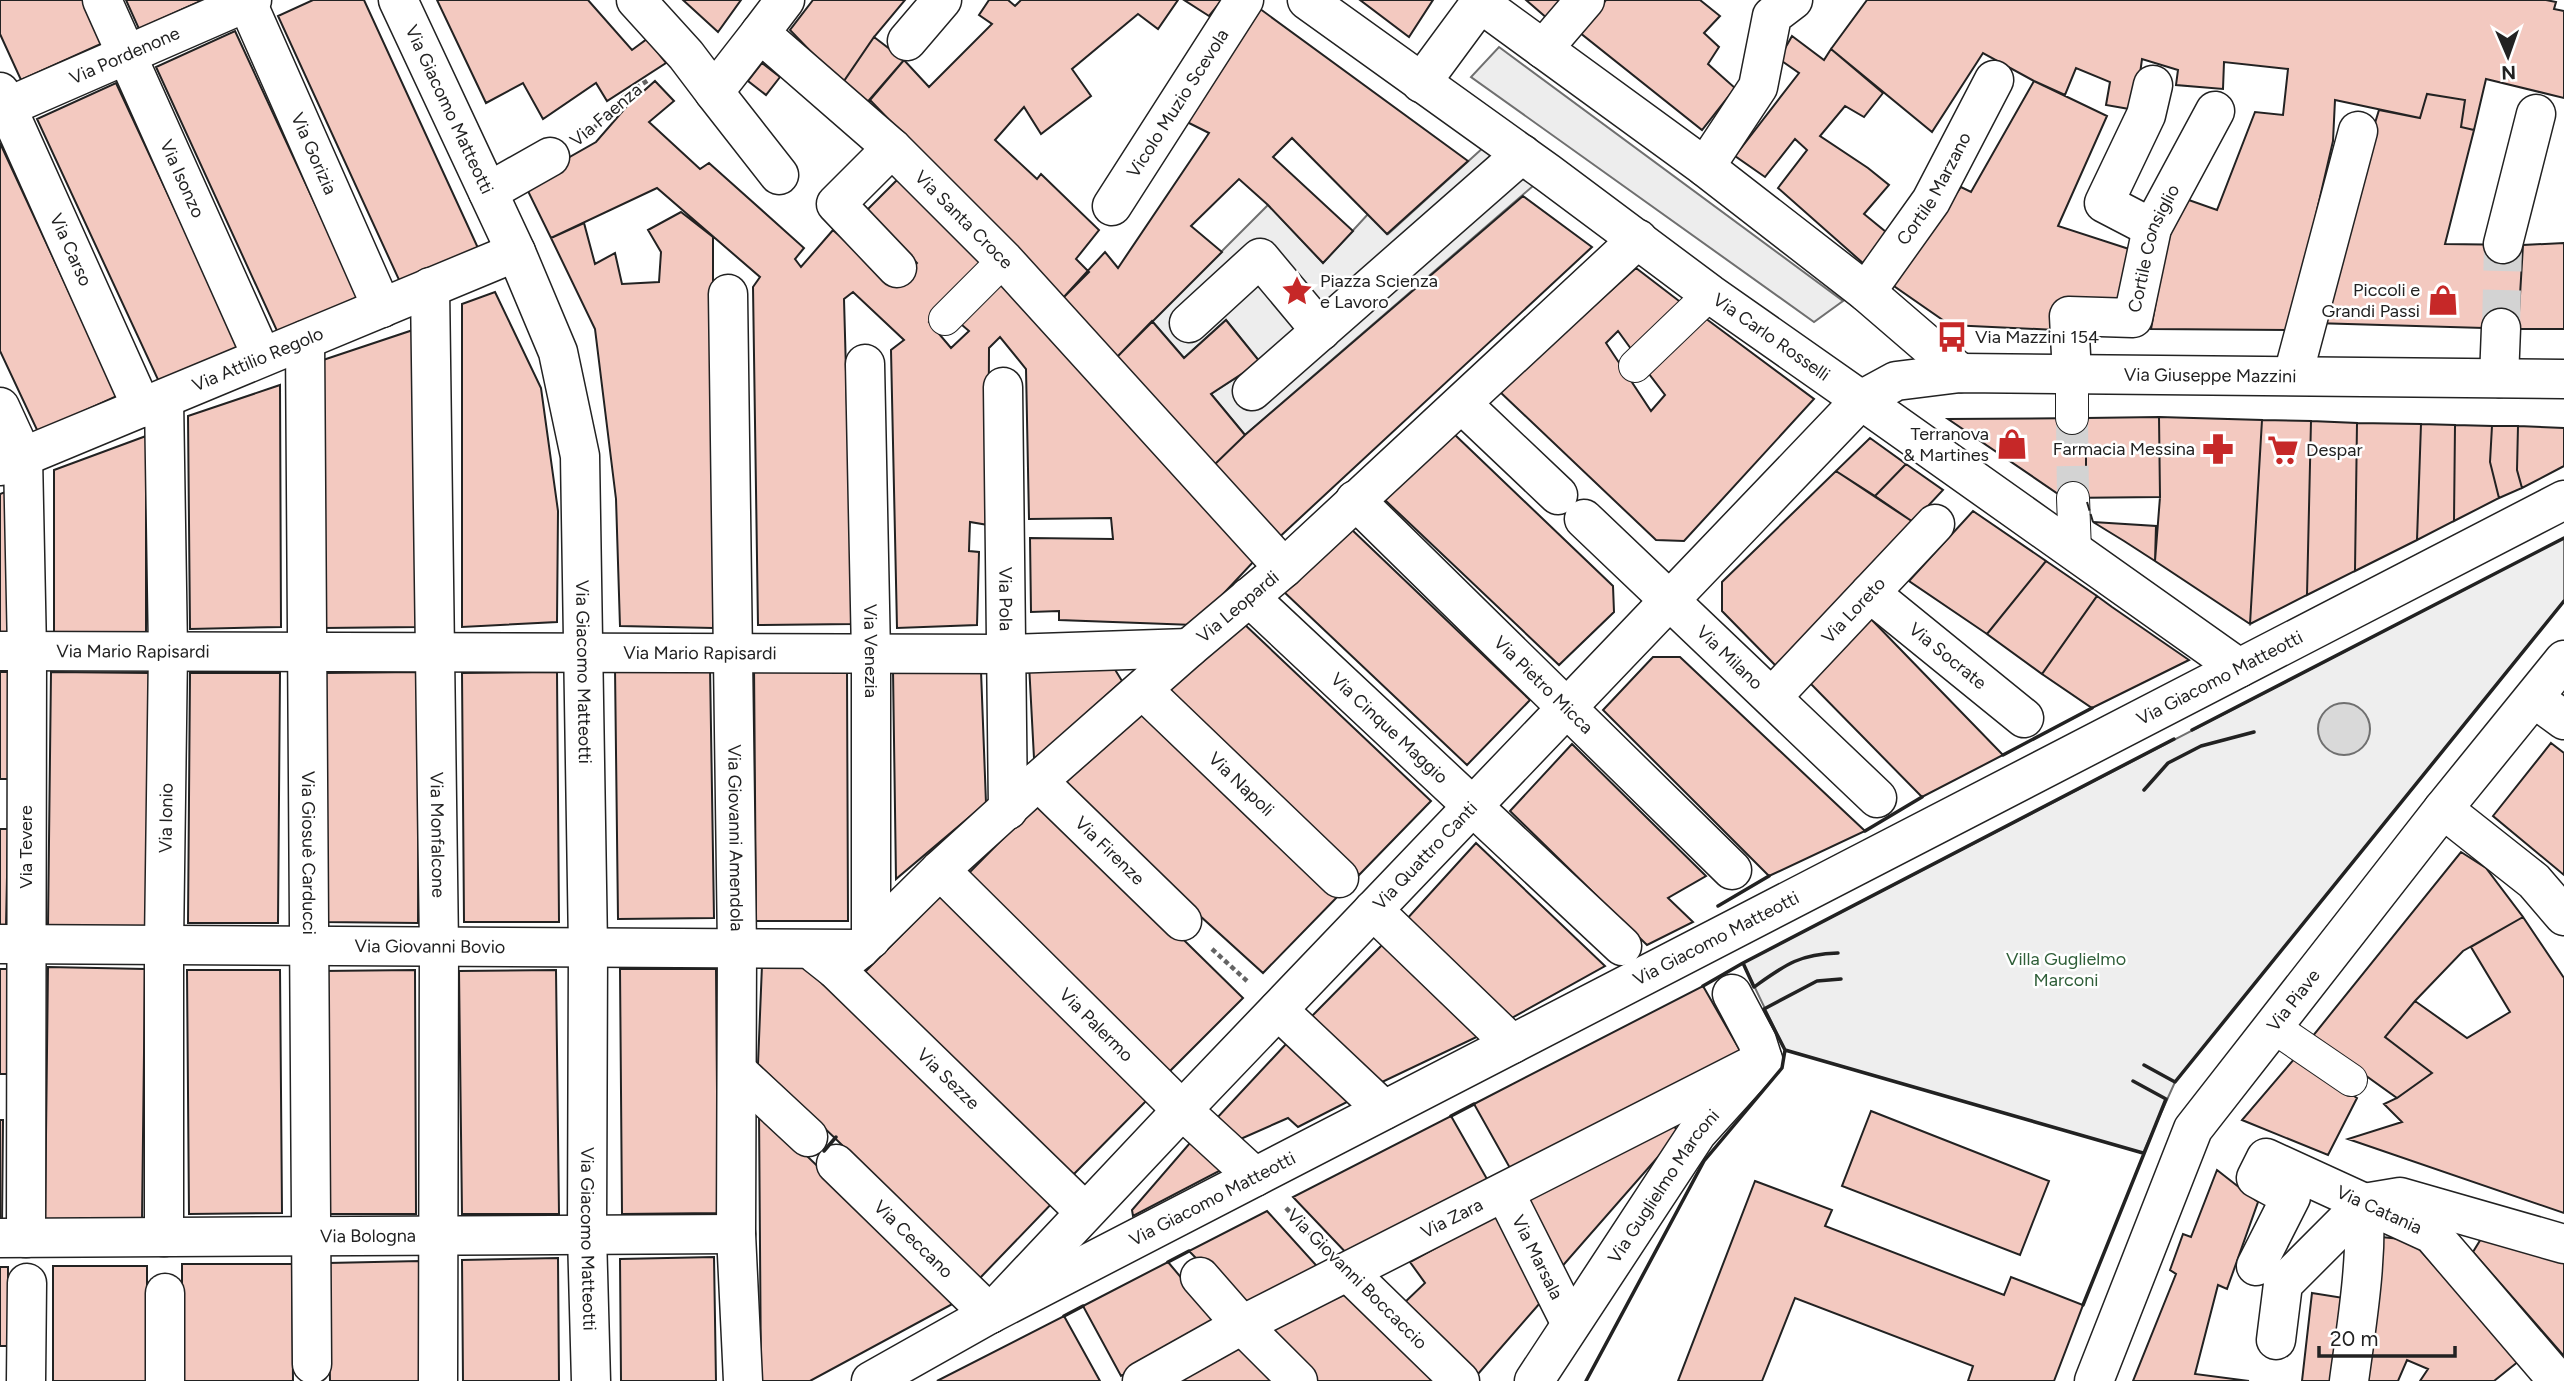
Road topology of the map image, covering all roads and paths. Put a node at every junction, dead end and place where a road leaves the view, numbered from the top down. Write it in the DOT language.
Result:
graph roads {
  1 [pos="102,0"];
  2 [pos="398,0"];
  3 [pos="636,0"];
  4 [pos="785,0"];
  5 [pos="942,0"];
  6 [pos="1244,0"];
  7 [pos="1307,0"];
  8 [pos="1585,0"];
  9 [pos="1793,0"];
  10 [pos="249,1"];
  11 [pos="760,33"];
  12 [pos="907,41"];
  13 [pos="1543,49"];
  14 [pos="127,55"];
  15 [pos="685,55"];
  16 [pos="1994,80"];
  17 [pos="1421,83"];
  18 [pos="2153,85"];
  19 [pos="713,92"];
  20 [pos="2,103"];
  21 [pos="2215,111"];
  22 [pos="2536,114"];
  23 [pos="2358,131"];
  24 [pos="892,148"];
  25 [pos="1521,154"];
  26 [pos="550,158"];
  27 [pos="1705,167"];
  28 [pos="779,175"];
  29 [pos="488,192"];
  30 [pos="1112,206"];
  31 [pos="2152,228"];
  32 [pos="1638,239"];
  33 [pos="2503,244"];
  34 [pos="516,252"];
  35 [pos="1004,260"];
  36 [pos="897,268"];
  37 [pos="430,287"];
  38 [pos="1866,292"];
  39 [pos="728,294"];
  40 [pos="1710,294"];
  41 [pos="382,308"];
  42 [pos="945,319"];
  43 [pos="1189,323"];
  44 [pos="2501,328"];
  45 [pos="1321,331"];
  46 [pos="305,340"];
  47 [pos="262,357"];
  48 [pos="866,364"];
  49 [pos="1635,366"];
  50 [pos="1960,373"];
  51 [pos="2072,375"];
  52 [pos="2293,375"];
  53 [pos="2499,378"];
  54 [pos="2564,379"];
  55 [pos="1003,387"];
  56 [pos="1252,391"];
  57 [pos="1861,400"];
  58 [pos="153,403"];
  59 [pos="1462,404"];
  60 [pos="0,407"];
  61 [pos="2072,418"];
  62 [pos="11,462"];
  63 [pos="2073,498"];
  64 [pos="1355,500"];
  65 [pos="2564,500"];
  66 [pos="1935,524"];
  67 [pos="2075,551"];
  68 [pos="1284,568"];
  69 [pos="1870,593"];
  70 [pos="1249,597"];
  71 [pos="1669,600"];
  72 [pos="1189,648"];
  73 [pos="14,651"];
  74 [pos="168,651"];
  75 [pos="307,652"];
  76 [pos="436,652"];
  77 [pos="585,653"];
  78 [pos="734,653"];
  79 [pos="871,653"];
  80 [pos="1005,654"];
  81 [pos="2564,660"];
  82 [pos="2239,668"];
  83 [pos="1143,690"];
  84 [pos="1772,697"];
  85 [pos="1566,708"];
  86 [pos="2549,709"];
  87 [pos="2024,718"];
  88 [pos="1038,781"];
  89 [pos="1877,798"];
  90 [pos="13,805"];
  91 [pos="1472,806"];
  92 [pos="2443,809"];
  93 [pos="1008,810"];
  94 [pos="940,870"];
  95 [pos="1732,870"];
  96 [pos="1339,878"];
  97 [pos="1373,910"];
  98 [pos="2564,916"];
  99 [pos="1182,921"];
  100 [pos="13,944"];
  101 [pos="164,945"];
  102 [pos="309,946"];
  103 [pos="1622,946"];
  104 [pos="439,947"];
  105 [pos="588,947"];
  106 [pos="737,948"];
  107 [pos="844,952"];
  108 [pos="1732,994"];
  109 [pos="1278,1010"];
  110 [pos="2272,1026"];
  111 [pos="1512,1044"];
  112 [pos="1763,1060"];
  113 [pos="737,1071"];
  114 [pos="2350,1080"];
  115 [pos="13,1099"];
  116 [pos="1182,1110"];
  117 [pos="1384,1110"];
  118 [pos="808,1137"];
  119 [pos="836,1164"];
  120 [pos="1255,1177"];
  121 [pos="1505,1193"];
  122 [pos="2364,1203"];
  123 [pos="1085,1212"];
  124 [pos="736,1234"];
  125 [pos="587,1235"];
  126 [pos="311,1236"];
  127 [pos="438,1236"];
  128 [pos="164,1237"];
  129 [pos="13,1238"];
  130 [pos="2564,1244"];
  131 [pos="2256,1266"];
  132 [pos="1349,1273"];
  133 [pos="1200,1276"];
  134 [pos="27,1283"];
  135 [pos="164,1293"];
  136 [pos="990,1314"];
  137 [pos="1570,1322"];
  138 [pos="1242,1325"];
  139 [pos="2276,1340"];
  140 [pos="312,1364"];
  141 [pos="18,1370"];
  142 [pos="2542,1375"];
  143 [pos="886,1378"];
  144 [pos="165,1381"];
  145 [pos="438,1381"];
  146 [pos="591,1381"];
  147 [pos="743,1381"];
  148 [pos="1142,1381"];
  149 [pos="1298,1381"];
  150 [pos="1460,1381"];
  151 [pos="1534,1381"];
  152 [pos="2094,1381"];
  153 [pos="2349,1381"];
  1 -- 14 [label="street, Via Isonzo"];
  2 -- 29 [label="street, Via Giacomo Matteotti"];
  3 -- 15 [label="street"];
  4 -- 11 [label="street"];
  5 -- 12 [label="street"];
  6 -- 30 [label="street, Vicolo Muzio Scevola"];
  7 -- 17 [label="street, Via Carlo Rosselli"];
  8 -- 13 [label="street"];
  9 -- 27 [label="street"];
  10 -- 14 [label="street, Via Pordenone"];
  10 -- 41 [label="street, Via Gorizia"];
  11 -- 19 [label="street"];
  11 -- 24 [label="street, Via Santa Croce"];
  13 -- 17 [label="street"];
  13 -- 27 [label="street"];
  14 -- 20 [label="street, Via Pordenone"];
  14 -- 47 [label="street, Via Isonzo"];
  15 -- 19 [label="street"];
  15 -- 26 [label="path, Via Faenza"];
  16 -- 38 [label="street, Cortile Marzano"];
  17 -- 25 [label="street, Via Carlo Rosselli"];
  18 -- 31 [label="street"];
  19 -- 28 [label="street"];
  20 -- 58 [label="street, Via Carso"];
  21 -- 31 [label="street, Cortile Consiglio"];
  22 -- 33 [label="street"];
  23 -- 52 [label="street"];
  24 -- 35 [label="street, Via Santa Croce"];
  24 -- 36 [label="street"];
  25 -- 32 [label="street, Via Carlo Rosselli"];
  25 -- 45 [label="street"];
  26 -- 29 [label="street"];
  27 -- 38 [label="street"];
  29 -- 34 [label="street, Via Giacomo Matteotti"];
  31 -- 51 [label="street, Cortile Consiglio"];
  32 -- 40 [label="street, Via Carlo Rosselli"];
  32 -- 59 [label="street, Via Leopardi"];
  34 -- 37 [label="street, Via Attilio Regolo"];
  34 -- 77 [label="street, Via Giacomo Matteotti"];
  35 -- 42 [label="street"];
  35 -- 68 [label="street, Via Santa Croce"];
  37 -- 41 [label="street, Via Attilio Regolo"];
  37 -- 76 [label="street, Via Monfalcone"];
  38 -- 50 [label="street"];
  39 -- 78 [label="street, Via Giovanni Amendola"];
  40 -- 49 [label="street"];
  40 -- 57 [label="street, Via Carlo Rosselli"];
  41 -- 46 [label="street, Via Attilio Regolo"];
  43 -- 45 [label="street"];
  44 -- 53 [label="street"];
  45 -- 56 [label="street"];
  46 -- 47 [label="street, Via Attilio Regolo"];
  46 -- 75 [label="street, Via Giosuè Carducci"];
  47 -- 58 [label="street, Via Attilio Regolo"];
  48 -- 79 [label="street, Via Venezia"];
  50 -- 51 [label="street, Via Giuseppe Mazzini"];
  50 -- 57 [label="street, Via Giuseppe Mazzini"];
  51 -- 52 [label="street, Via Giuseppe Mazzini"];
  51 -- 61 [label="street"];
  52 -- 53 [label="street, Via Giuseppe Mazzini"];
  53 -- 54 [label="street, Via Giuseppe Mazzini"];
  55 -- 80 [label="street, Via Pola"];
  57 -- 67 [label="street, Via Carlo Rosselli"];
  57 -- 71 [label="street, Via Quattro Canti"];
  58 -- 62 [label="street, Via Attilio Regolo"];
  58 -- 74 [label="street, Via Ionio"];
  59 -- 64 [label="street, Via Leopardi"];
  59 -- 71 [label="street, Via Milano"];
  60 -- 62 [label="street"];
  62 -- 73 [label="street, Via Tevere"];
  63 -- 67 [label="street"];
  64 -- 68 [label="street, Via Leopardi"];
  64 -- 85 [label="street, Via Pietro Micca"];
  65 -- 82 [label="street, Via Giacomo Matteotti"];
  66 -- 69 [label="street, Via Loreto"];
  67 -- 82 [label="street, Via Carlo Rosselli"];
  68 -- 70 [label="street, Via Leopardi"];
  69 -- 84 [label="street, Via Loreto"];
  69 -- 87 [label="street, Via Socrate"];
  70 -- 72 [label="street, Via Leopardi"];
  70 -- 91 [label="street, Via Cinque Maggio"];
  71 -- 84 [label="street, Via Milano"];
  71 -- 85 [label="street, Via Quattro Canti"];
  72 -- 80 [label="street, Via Mario Rapisardi"];
  72 -- 83 [label="street, Via Leopardi"];
  73 -- 74 [label="street, Via Mario Rapisardi"];
  73 -- 90 [label="street, Via Tevere"];
  74 -- 75 [label="street, Via Mario Rapisardi"];
  74 -- 101 [label="street, Via Ionio"];
  75 -- 76 [label="street, Via Mario Rapisardi"];
  75 -- 102 [label="street, Via Giosuè Carducci"];
  76 -- 77 [label="street, Via Mario Rapisardi"];
  76 -- 104 [label="street, Via Monfalcone"];
  77 -- 78 [label="street, Via Mario Rapisardi"];
  77 -- 105 [label="street, Via Giacomo Matteotti"];
  78 -- 79 [label="street, Via Mario Rapisardi"];
  78 -- 106 [label="street, Via Giovanni Amendola"];
  79 -- 80 [label="street, Via Mario Rapisardi"];
  79 -- 107 [label="street, Via Venezia"];
  80 -- 93 [label="street, Via Pola"];
  81 -- 86 [label="street, Via Piave"];
  82 -- 111 [label="street, Via Giacomo Matteotti"];
  83 -- 88 [label="street, Via Leopardi"];
  83 -- 96 [label="street, Via Napoli"];
  84 -- 89 [label="street, Via Milano"];
  85 -- 91 [label="street, Via Quattro Canti"];
  85 -- 95 [label="street, Via Pietro Micca"];
  86 -- 92 [label="street, Via Piave"];
  88 -- 93 [label="street, Via Leopardi"];
  88 -- 99 [label="street, Via Firenze"];
  90 -- 100 [label="street, Via Tevere"];
  91 -- 97 [label="street, Via Quattro Canti"];
  91 -- 103 [label="street, Via Cinque Maggio"];
  92 -- 98 [label="street"];
  92 -- 110 [label="street, Via Piave"];
  93 -- 94 [label="street, Via Leopardi"];
  94 -- 107 [label="street, Via Leopardi"];
  94 -- 116 [label="street, Via Palermo"];
  97 -- 109 [label="street, Via Quattro Canti"];
  97 -- 111 [label="street"];
  99 -- 109 [label="path"];
  100 -- 101 [label="street, Via Giovanni Bovio"];
  100 -- 115 [label="street, Via Tevere"];
  101 -- 102 [label="street, Via Giovanni Bovio"];
  101 -- 128 [label="street, Via Ionio"];
  102 -- 104 [label="street, Via Giovanni Bovio"];
  102 -- 126 [label="street, Via Giosuè Carducci"];
  104 -- 105 [label="street, Via Giovanni Bovio"];
  104 -- 127 [label="street, Via Monfalcone"];
  105 -- 106 [label="street, Via Giovanni Bovio"];
  105 -- 125 [label="street, Via Giacomo Matteotti"];
  106 -- 107 [label="street, Via Giovanni Bovio"];
  106 -- 113 [label="street, Via Giovanni Amendola"];
  107 -- 123 [label="street, Via Sezze"];
  108 -- 112 [label="street"];
  109 -- 116 [label="street, Via Quattro Canti"];
  109 -- 117 [label="street"];
  110 -- 114 [label="street"];
  110 -- 152 [label="street, Via Piave"];
  111 -- 117 [label="street, Via Giacomo Matteotti"];
  112 -- 121 [label="street, Via Zara"];
  112 -- 137 [label="street, Via Guglielmo Marconi"];
  113 -- 118 [label="street"];
  113 -- 124 [label="street, Via Giovanni Amendola"];
  115 -- 129 [label="street, Via Tevere"];
  116 -- 120 [label="street, Via Palermo"];
  116 -- 123 [label="street, Via Quattro Canti"];
  117 -- 120 [label="street, Via Giacomo Matteotti"];
  119 -- 136 [label="street, Via Ceccano"];
  120 -- 132 [label="path, Via Giovanni Boccaccio"];
  120 -- 136 [label="street, Via Giacomo Matteotti"];
  121 -- 132 [label="street, Via Zara"];
  121 -- 137 [label="street, Via Marsala"];
  122 -- 130 [label="street"];
  122 -- 131 [label="street, Via Catania"];
  122 -- 139 [label="street"];
  122 -- 142 [label="street, Via Catania"];
  122 -- 153 [label="street"];
  123 -- 136 [label="street, Via Quattro Canti"];
  124 -- 125 [label="street, Via Bologna"];
  124 -- 147 [label="street, Via Giovanni Amendola"];
  125 -- 127 [label="street, Via Bologna"];
  125 -- 146 [label="street, Via Giacomo Matteotti"];
  126 -- 127 [label="street, Via Bologna"];
  126 -- 128 [label="street, Via Bologna"];
  126 -- 140 [label="street, Via Giosuè Carducci"];
  127 -- 145 [label="street, Via Monfalcone"];
  128 -- 129 [label="street, Via Bologna"];
  132 -- 138 [label="street, Via Zara"];
  132 -- 150 [label="street, Via Giovanni Boccaccio"];
  133 -- 138 [label="street"];
  134 -- 141 [label="street"];
  135 -- 144 [label="street"];
  136 -- 143 [label="street, Via Giacomo Matteotti"];
  137 -- 151 [label="street, Via Guglielmo Marconi"];
  138 -- 148 [label="street, Via Zara"];
  138 -- 149 [label="street"];
}
